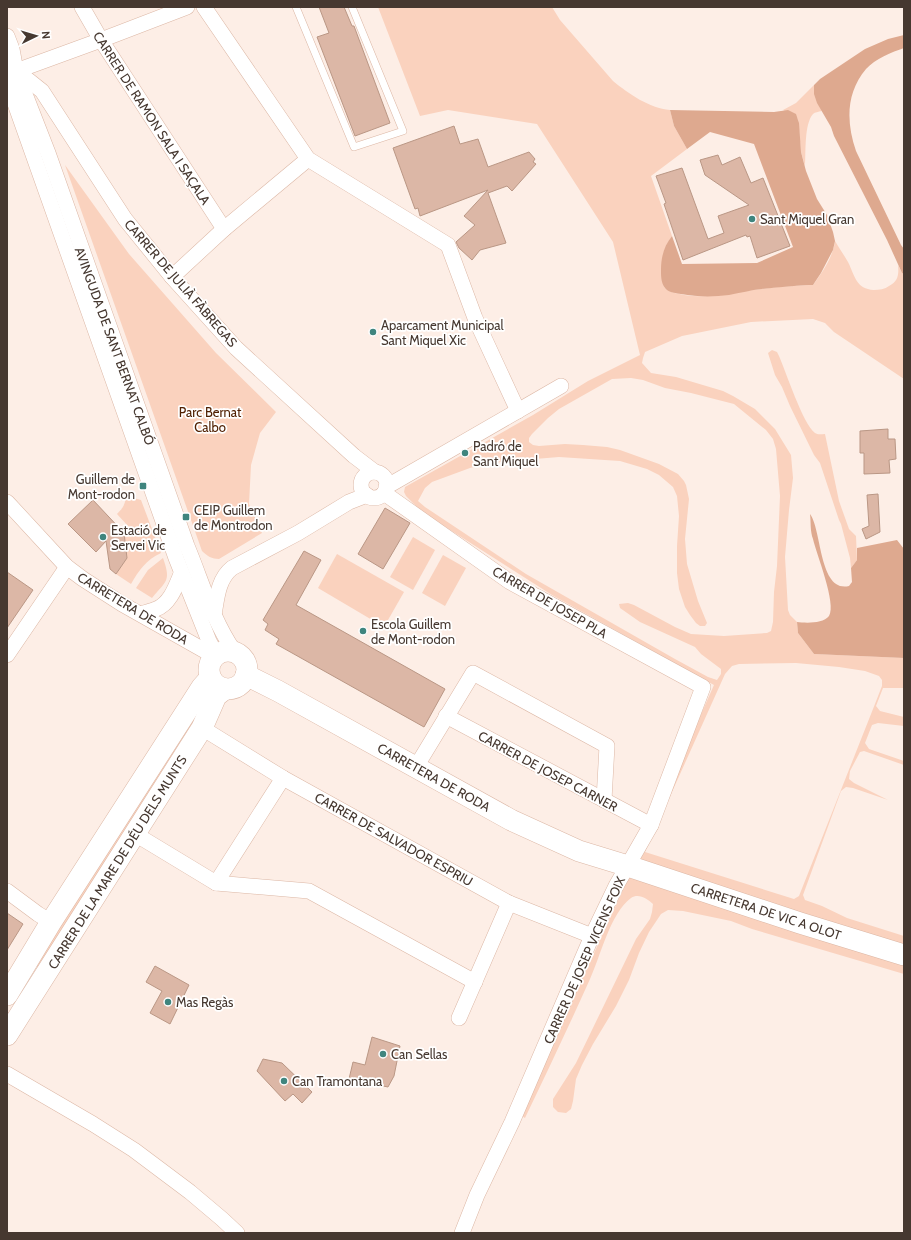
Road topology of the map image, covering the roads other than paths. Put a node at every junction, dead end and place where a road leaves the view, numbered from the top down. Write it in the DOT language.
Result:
graph roads {
  1 [pos="82,7"];
  2 [pos="187,7"];
  3 [pos="204,7"];
  4 [pos="296,7"];
  5 [pos="352,7"];
  6 [pos="7,36"];
  7 [pos="101,40"];
  8 [pos="10,78"];
  9 [pos="308,159"];
  10 [pos="224,229"];
  11 [pos="172,277"];
  12 [pos="562,386"];
  13 [pos="518,411"];
  14 [pos="354,456"];
  15 [pos="382,482"];
  16 [pos="364,489"];
  17 [pos="7,502"];
  18 [pos="67,567"];
  19 [pos="181,574"];
  20 [pos="141,614"];
  21 [pos="214,615"];
  22 [pos="221,654"];
  23 [pos="7,655"];
  24 [pos="246,676"];
  25 [pos="218,683"];
  26 [pos="703,687"];
  27 [pos="446,716"];
  28 [pos="202,728"];
  29 [pos="416,767"];
  30 [pos="283,778"];
  31 [pos="604,800"];
  32 [pos="651,825"];
  33 [pos="135,834"];
  34 [pos="628,866"];
  35 [pos="216,883"];
  36 [pos="7,891"];
  37 [pos="509,903"];
  38 [pos="51,922"];
  39 [pos="592,936"];
  40 [pos="904,955"];
  41 [pos="475,982"];
  42 [pos="7,995"];
  43 [pos="459,1018"];
  44 [pos="7,1035"];
  45 [pos="7,1074"];
  46 [pos="237,1233"];
  47 [pos="462,1233"];
  1 -- 7 [label="street, CARRER DE RAMON SALA I SAÇALA"];
  2 -- 7 [label="street"];
  3 -- 9 [label="street"];
  4 -- 5 [label="lane"];
  6 -- 8 [label="street, AVINGUDA DE SANT BERNAT CALBÓ"];
  7 -- 8 [label="street"];
  7 -- 10 [label="street, CARRER DE RAMON SALA I SAÇALA"];
  8 -- 11 [label="street, CARRER DE JULIÀ FÀBREGAS"];
  8 -- 19 [label="street, AVINGUDA DE SANT BERNAT CALBÓ"];
  8 -- 21 [label="street, AVINGUDA DE SANT BERNAT CALBÓ"];
  9 -- 10 [label="street"];
  9 -- 13 [label="street"];
  10 -- 11 [label="street"];
  11 -- 14 [label="street, CARRER DE JULIÀ FÀBREGAS"];
  12 -- 13 [label="street"];
  13 -- 15 [label="street"];
  14 -- 15 [label="street, CARRER DE JULIÀ FÀBREGAS"];
  14 -- 16 [label="street"];
  15 -- 16 [label="street"];
  15 -- 16 [label="street"];
  15 -- 26 [label="street, CARRER DE JOSEP PLA"];
  16 -- 21 [label="street"];
  17 -- 18 [label="street, CARRETERA DE RODA"];
  18 -- 20 [label="street, CARRETERA DE RODA"];
  18 -- 23 [label="street"];
  19 -- 20 [label="street"];
  19 -- 22 [label="street, AVINGUDA DE SANT BERNAT CALBÓ"];
  20 -- 22 [label="street, CARRETERA DE RODA"];
  21 -- 22 [label="street, AVINGUDA DE SANT BERNAT CALBÓ"];
  22 -- 24 [label="street"];
  22 -- 25 [label="street"];
  24 -- 25 [label="street"];
  24 -- 29 [label="street, CARRETERA DE RODA"];
  25 -- 28 [label="street, CARRER DE LA MARE DE DÉU DELS MUNTS"];
  25 -- 38 [label="street, CARRER DE LA MARE DE DÉU DELS MUNTS"];
  26 -- 32 [label="street, CARRER DE JOSEP VICENS FOIX"];
  27 -- 29 [label="street"];
  27 -- 31 [label="street, CARRER DE JOSEP CARNER"];
  27 -- 31 [label="street"];
  28 -- 30 [label="street, CARRER DE SALVADOR ESPRIU"];
  28 -- 33 [label="street, CARRER DE LA MARE DE DÉU DELS MUNTS"];
  29 -- 34 [label="street, CARRETERA DE RODA"];
  30 -- 35 [label="street"];
  30 -- 37 [label="street, CARRER DE SALVADOR ESPRIU"];
  31 -- 32 [label="street, CARRER DE JOSEP CARNER"];
  32 -- 34 [label="street, CARRER DE JOSEP VICENS FOIX"];
  33 -- 35 [label="street"];
  33 -- 44 [label="street, CARRER DE LA MARE DE DÉU DELS MUNTS"];
  34 -- 39 [label="street, CARRER DE JOSEP VICENS FOIX"];
  34 -- 40 [label="street, CARRETERA DE VIC A OLOT"];
  35 -- 41 [label="street"];
  36 -- 38 [label="street"];
  37 -- 39 [label="street, CARRER DE SALVADOR ESPRIU"];
  37 -- 41 [label="street"];
  38 -- 42 [label="street, CARRER DE LA MARE DE DÉU DELS MUNTS"];
  39 -- 47 [label="street, CARRER DE JOSEP VICENS FOIX"];
  41 -- 43 [label="street"];
  45 -- 46 [label="street"];
}
